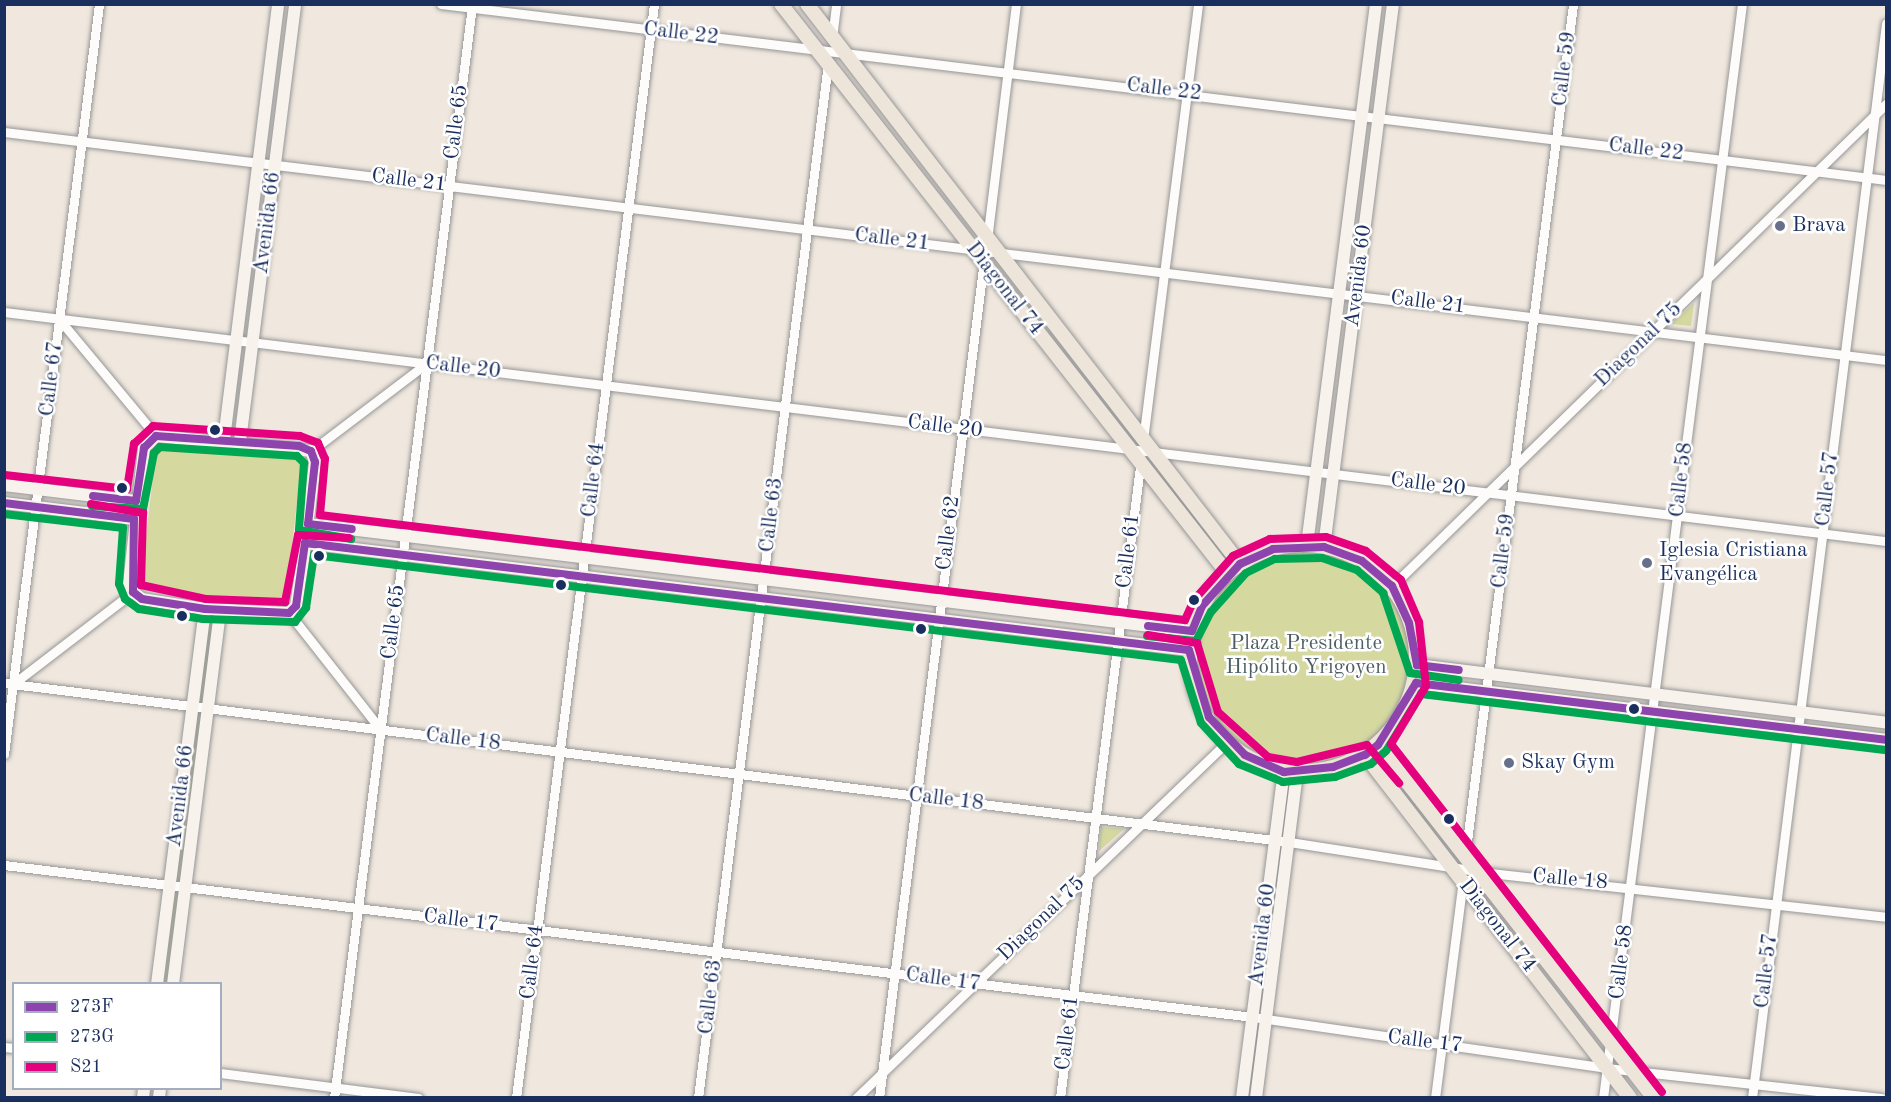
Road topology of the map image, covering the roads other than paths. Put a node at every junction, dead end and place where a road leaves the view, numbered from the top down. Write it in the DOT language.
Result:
graph roads {
  1 [pos="99,4"];
  2 [pos="278,4"];
  3 [pos="295,4"];
  4 [pos="441,4"];
  5 [pos="654,4"];
  6 [pos="781,4"];
  7 [pos="807,4"];
  8 [pos="836,4"];
  9 [pos="1016,4"];
  10 [pos="1198,4"];
  11 [pos="1376,4"];
  12 [pos="1393,4"];
  13 [pos="1573,4"];
  14 [pos="1742,4"];
  15 [pos="472,6"];
  16 [pos="1887,24"];
  17 [pos="651,30"];
  18 [pos="831,47"];
  19 [pos="828,64"];
  20 [pos="1008,71"];
  21 [pos="1187,93"];
  22 [pos="1887,104"];
  23 [pos="1362,115"];
  24 [pos="1379,117"];
  25 [pos="1874,117"];
  26 [pos="4,132"];
  27 [pos="1556,139"];
  28 [pos="82,141"];
  29 [pos="1723,159"];
  30 [pos="258,163"];
  31 [pos="275,165"];
  32 [pos="1817,171"];
  33 [pos="1867,177"];
  34 [pos="1887,180"];
  35 [pos="450,186"];
  36 [pos="629,208"];
  37 [pos="808,230"];
  38 [pos="986,250"];
  39 [pos="1164,273"];
  40 [pos="1706,280"];
  41 [pos="1339,294"];
  42 [pos="1356,295"];
  43 [pos="4,312"];
  44 [pos="1534,316"];
  45 [pos="59,319"];
  46 [pos="1653,332"];
  47 [pos="1700,337"];
  48 [pos="236,340"];
  49 [pos="253,342"];
  50 [pos="1845,355"];
  51 [pos="1887,360"];
  52 [pos="427,363"];
  53 [pos="606,385"];
  54 [pos="785,407"];
  55 [pos="962,429"];
  56 [pos="156,436"];
  57 [pos="224,439"];
  58 [pos="240,441"];
  59 [pos="1142,450"];
  60 [pos="311,451"];
  61 [pos="1515,466"];
  62 [pos="1317,472"];
  63 [pos="1334,474"];
  64 [pos="4,485"];
  65 [pos="38,489"];
  66 [pos="1487,493"];
  67 [pos="1511,495"];
  68 [pos="136,501"];
  69 [pos="4,503"];
  70 [pos="36,507"];
  71 [pos="1678,515"];
  72 [pos="134,519"];
  73 [pos="308,524"];
  74 [pos="1822,533"];
  75 [pos="405,536"];
  76 [pos="1887,541"];
  77 [pos="305,543"];
  78 [pos="1307,545"];
  79 [pos="1324,547"];
  80 [pos="403,554"];
  81 [pos="585,557"];
  82 [pos="1240,564"];
  83 [pos="1228,574"];
  84 [pos="582,576"];
  85 [pos="764,579"];
  86 [pos="1392,586"];
  87 [pos="133,592"];
  88 [pos="761,598"];
  89 [pos="941,601"];
  90 [pos="205,609"];
  91 [pos="220,610"];
  92 [pos="289,613"];
  93 [pos="938,620"];
  94 [pos="1120,622"];
  95 [pos="1192,631"];
  96 [pos="1118,641"];
  97 [pos="1189,650"];
  98 [pos="1417,665"];
  99 [pos="1489,674"];
  100 [pos="9,683"];
  101 [pos="1416,683"];
  102 [pos="1486,691"];
  103 [pos="1655,694"];
  104 [pos="192,706"];
  105 [pos="208,708"];
  106 [pos="1653,712"];
  107 [pos="1800,712"];
  108 [pos="1887,723"];
  109 [pos="381,729"];
  110 [pos="1798,729"];
  111 [pos="1887,740"];
  112 [pos="1228,741"];
  113 [pos="1378,745"];
  114 [pos="560,752"];
  115 [pos="4,754"];
  116 [pos="1365,755"];
  117 [pos="1290,773"];
  118 [pos="739,774"];
  119 [pos="916,796"];
  120 [pos="1095,818"];
  121 [pos="1142,824"];
  122 [pos="1275,840"];
  123 [pos="1289,842"];
  124 [pos="4,866"];
  125 [pos="1463,868"];
  126 [pos="1087,876"];
  127 [pos="170,886"];
  128 [pos="1631,886"];
  129 [pos="185,887"];
  130 [pos="1776,903"];
  131 [pos="358,909"];
  132 [pos="1887,917"];
  133 [pos="537,930"];
  134 [pos="717,952"];
  135 [pos="894,974"];
  136 [pos="157,982"];
  137 [pos="173,982"];
  138 [pos="973,985"];
  139 [pos="1073,996"];
  140 [pos="1253,1017"];
  141 [pos="1266,1022"];
  142 [pos="1442,1043"];
  143 [pos="1612,1044"];
  144 [pos="1606,1068"];
  145 [pos="1631,1068"];
  146 [pos="883,1072"];
  147 [pos="222,1073"];
  148 [pos="1753,1081"];
  149 [pos="335,1092"];
  150 [pos="418,1098"];
  151 [pos="516,1098"];
  152 [pos="698,1098"];
  153 [pos="856,1098"];
  154 [pos="879,1098"];
  155 [pos="1060,1098"];
  156 [pos="1242,1098"];
  157 [pos="1257,1098"];
  158 [pos="1435,1098"];
  159 [pos="1603,1098"];
  160 [pos="1630,1098"];
  161 [pos="1654,1098"];
  162 [pos="1752,1098"];
  163 [pos="1881,1098"];
  1 -- 28 [label="street, Calle 67"];
  2 -- 30 [label="main road, Avenida 66"];
  3 -- 31 [label="main road, Avenida 66"];
  4 -- 15 [label="street, Calle 22"];
  5 -- 17 [label="street, Calle 64"];
  6 -- 18 [label="main road, Diagonal 74"];
  7 -- 18 [label="main road, Diagonal 74"];
  8 -- 18 [label="street"];
  9 -- 20 [label="street, Calle 62"];
  10 -- 21 [label="street, Calle 61"];
  11 -- 23 [label="main road, Avenida 60"];
  12 -- 24 [label="main road, Avenida 60"];
  13 -- 27 [label="street, Calle 59"];
  14 -- 29 [label="street, Calle 58"];
  15 -- 17 [label="street, Calle 22"];
  15 -- 35 [label="street, Calle 65"];
  16 -- 25 [label="street, Calle 57"];
  17 -- 18 [label="street, Calle 22"];
  17 -- 36 [label="street, Calle 64"];
  18 -- 19 [label="main road, Diagonal 74"];
  18 -- 20 [label="street, Calle 22"];
  18 -- 38 [label="main road, Diagonal 74"];
  19 -- 37 [label="street, Calle 63"];
  19 -- 38 [label="main road, Diagonal 74"];
  20 -- 21 [label="street, Calle 22"];
  20 -- 38 [label="street, Calle 62"];
  21 -- 23 [label="street, Calle 22"];
  21 -- 39 [label="street, Calle 61"];
  22 -- 25 [label="street, Diagonal 75"];
  23 -- 24 [label="street, Calle 22"];
  23 -- 41 [label="main road, Avenida 60"];
  24 -- 27 [label="street, Calle 22"];
  24 -- 42 [label="main road, Avenida 60"];
  25 -- 32 [label="street, Diagonal 75"];
  25 -- 33 [label="street, Calle 57"];
  26 -- 28 [label="street, Calle 21"];
  27 -- 29 [label="street, Calle 22"];
  27 -- 44 [label="street, Calle 59"];
  28 -- 30 [label="street, Calle 21"];
  28 -- 45 [label="street, Calle 67"];
  29 -- 32 [label="street, Calle 22"];
  29 -- 40 [label="street, Calle 58"];
  30 -- 31 [label="street, Calle 21"];
  30 -- 48 [label="main road, Avenida 66"];
  31 -- 35 [label="street, Calle 21"];
  31 -- 49 [label="main road, Avenida 66"];
  32 -- 33 [label="street, Calle 22"];
  32 -- 40 [label="street, Diagonal 75"];
  33 -- 34 [label="street, Calle 22"];
  33 -- 50 [label="street, Calle 57"];
  35 -- 36 [label="street, Calle 21"];
  35 -- 52 [label="street, Calle 65"];
  36 -- 37 [label="street, Calle 21"];
  36 -- 53 [label="street, Calle 64"];
  37 -- 38 [label="street, Calle 21"];
  37 -- 54 [label="street, Calle 63"];
  38 -- 39 [label="street, Calle 21"];
  38 -- 55 [label="street, Calle 62"];
  38 -- 59 [label="main road, Diagonal 74"];
  39 -- 41 [label="street, Calle 21"];
  39 -- 59 [label="street, Calle 61"];
  40 -- 46 [label="street, Diagonal 75"];
  40 -- 47 [label="street, Calle 58"];
  41 -- 42 [label="street, Calle 21"];
  41 -- 62 [label="main road, Avenida 60"];
  42 -- 44 [label="street, Calle 21"];
  42 -- 63 [label="main road, Avenida 60"];
  43 -- 45 [label="street, Calle 20"];
  44 -- 46 [label="street, Calle 21"];
  44 -- 61 [label="street, Calle 59"];
  45 -- 48 [label="street, Calle 20"];
  45 -- 56 [label="street"];
  45 -- 65 [label="street, Calle 67"];
  46 -- 47 [label="street, Calle 21"];
  46 -- 61 [label="street, Diagonal 75"];
  47 -- 50 [label="street, Calle 21"];
  47 -- 71 [label="street, Calle 58"];
  48 -- 49 [label="street, Calle 20"];
  48 -- 57 [label="main road, Avenida 66"];
  49 -- 52 [label="street, Calle 20"];
  49 -- 58 [label="main road, Avenida 66"];
  50 -- 51 [label="street, Calle 21"];
  50 -- 74 [label="street, Calle 57"];
  52 -- 53 [label="street, Calle 20"];
  52 -- 60 [label="street"];
  52 -- 75 [label="street, Calle 65"];
  53 -- 54 [label="street, Calle 20"];
  53 -- 81 [label="street, Calle 64"];
  54 -- 55 [label="street, Calle 20"];
  54 -- 85 [label="street, Calle 63"];
  55 -- 59 [label="street, Calle 20"];
  55 -- 89 [label="street, Calle 62"];
  56 -- 57 [label="main road"];
  56 -- 68 [label="main road"];
  57 -- 58 [label="main road"];
  58 -- 60 [label="main road"];
  59 -- 62 [label="street, Calle 20"];
  59 -- 82 [label="main road, Diagonal 74"];
  59 -- 83 [label="main road, Diagonal 74"];
  59 -- 94 [label="street, Calle 61"];
  60 -- 73 [label="main road"];
  61 -- 66 [label="street, Diagonal 75"];
  61 -- 67 [label="street, Calle 59"];
  62 -- 63 [label="street, Calle 20"];
  62 -- 78 [label="main road, Avenida 60"];
  63 -- 66 [label="street, Calle 20"];
  63 -- 79 [label="main road, Avenida 60"];
  64 -- 65 [label="main road"];
  65 -- 68 [label="main road"];
  65 -- 70 [label="street, Calle 67"];
  66 -- 67 [label="street, Calle 20"];
  66 -- 86 [label="street, Diagonal 75"];
  67 -- 71 [label="street, Calle 20"];
  67 -- 99 [label="street, Calle 59"];
  68 -- 72 [label="main road"];
  69 -- 70 [label="main road"];
  70 -- 72 [label="main road"];
  70 -- 100 [label="street, Calle 67"];
  71 -- 74 [label="street, Calle 20"];
  71 -- 103 [label="street, Calle 58"];
  72 -- 87 [label="main road"];
  73 -- 75 [label="main road"];
  73 -- 77 [label="main road"];
  74 -- 76 [label="street, Calle 20"];
  74 -- 107 [label="street, Calle 57"];
  75 -- 80 [label="street, Calle 65"];
  75 -- 81 [label="main road"];
  77 -- 80 [label="main road"];
  77 -- 92 [label="main road"];
  78 -- 79 [label="main road"];
  78 -- 82 [label="main road"];
  79 -- 86 [label="main road"];
  80 -- 84 [label="main road"];
  80 -- 109 [label="street, Calle 65"];
  81 -- 84 [label="street, Calle 64"];
  81 -- 85 [label="main road"];
  82 -- 83 [label="main road"];
  83 -- 95 [label="main road"];
  84 -- 88 [label="main road"];
  84 -- 114 [label="street, Calle 64"];
  85 -- 88 [label="street, Calle 63"];
  85 -- 89 [label="main road"];
  86 -- 98 [label="main road"];
  87 -- 90 [label="main road"];
  87 -- 100 [label="street"];
  88 -- 93 [label="main road"];
  88 -- 118 [label="street, Calle 63"];
  89 -- 93 [label="street, Calle 62"];
  89 -- 94 [label="main road"];
  90 -- 91 [label="main road"];
  90 -- 104 [label="main road, Avenida 66"];
  91 -- 92 [label="main road"];
  91 -- 105 [label="main road, Avenida 66"];
  92 -- 109 [label="street"];
  93 -- 96 [label="main road"];
  93 -- 119 [label="street, Calle 62"];
  94 -- 95 [label="main road"];
  94 -- 96 [label="street, Calle 61"];
  95 -- 97 [label="main road"];
  96 -- 97 [label="main road"];
  96 -- 120 [label="street, Calle 61"];
  97 -- 112 [label="main road"];
  98 -- 99 [label="main road"];
  98 -- 101 [label="main road"];
  99 -- 102 [label="street, Calle 59"];
  99 -- 103 [label="main road"];
  100 -- 104 [label="street, Calle 18"];
  100 -- 115 [label="street, Calle 67"];
  101 -- 102 [label="main road"];
  101 -- 113 [label="main road"];
  102 -- 106 [label="main road"];
  102 -- 125 [label="street, Calle 59"];
  103 -- 106 [label="street, Calle 58"];
  103 -- 107 [label="main road"];
  104 -- 105 [label="street, Calle 18"];
  104 -- 127 [label="main road, Avenida 66"];
  105 -- 109 [label="street, Calle 18"];
  105 -- 129 [label="main road, Avenida 66"];
  106 -- 110 [label="main road"];
  106 -- 128 [label="street, Calle 58"];
  107 -- 108 [label="main road"];
  107 -- 110 [label="street, Calle 57"];
  109 -- 114 [label="street, Calle 18"];
  109 -- 131 [label="street, Calle 65"];
  110 -- 111 [label="main road"];
  110 -- 130 [label="street, Calle 57"];
  112 -- 117 [label="main road"];
  112 -- 121 [label="street, Diagonal 75"];
  113 -- 116 [label="main road"];
  113 -- 125 [label="main road, Diagonal 74"];
  114 -- 118 [label="street, Calle 18"];
  114 -- 133 [label="street, Calle 64"];
  116 -- 117 [label="main road"];
  116 -- 125 [label="main road, Diagonal 74"];
  117 -- 122 [label="main road, Avenida 60"];
  117 -- 123 [label="main road, Avenida 60"];
  118 -- 119 [label="street, Calle 18"];
  118 -- 134 [label="street, Calle 63"];
  119 -- 120 [label="street, Calle 18"];
  119 -- 135 [label="street, Calle 62"];
  120 -- 121 [label="street, Calle 18"];
  120 -- 126 [label="street, Calle 61"];
  121 -- 122 [label="street, Calle 18"];
  121 -- 126 [label="street, Diagonal 75"];
  122 -- 123 [label="street, Calle 18"];
  122 -- 140 [label="main road, Avenida 60"];
  123 -- 125 [label="street, Calle 18"];
  123 -- 141 [label="main road, Avenida 60"];
  124 -- 127 [label="street, Calle 17"];
  125 -- 128 [label="street, Calle 18"];
  125 -- 142 [label="street, Calle 59"];
  125 -- 143 [label="main road, Diagonal 74"];
  125 -- 144 [label="main road, Diagonal 74"];
  126 -- 138 [label="street, Diagonal 75"];
  126 -- 139 [label="street, Calle 61"];
  127 -- 129 [label="street, Calle 17"];
  127 -- 136 [label="main road, Avenida 66"];
  128 -- 130 [label="street, Calle 18"];
  128 -- 143 [label="street, Calle 58"];
  129 -- 131 [label="street, Calle 17"];
  129 -- 137 [label="main road, Avenida 66"];
  130 -- 132 [label="street, Calle 18"];
  130 -- 148 [label="street, Calle 57"];
  131 -- 133 [label="street, Calle 17"];
  131 -- 149 [label="street, Calle 65"];
  133 -- 134 [label="street, Calle 17"];
  133 -- 151 [label="street, Calle 64"];
  134 -- 135 [label="street, Calle 17"];
  134 -- 152 [label="street, Calle 63"];
  135 -- 138 [label="street, Calle 17"];
  135 -- 146 [label="street, Calle 62"];
  138 -- 139 [label="street, Calle 17"];
  138 -- 146 [label="street, Diagonal 75"];
  139 -- 140 [label="street, Calle 17"];
  139 -- 155 [label="street, Calle 61"];
  140 -- 141 [label="street, Calle 17"];
  140 -- 156 [label="main road, Avenida 60"];
  141 -- 142 [label="street, Calle 17"];
  141 -- 157 [label="main road, Avenida 60"];
  142 -- 144 [label="street, Calle 17"];
  142 -- 158 [label="street, Calle 59"];
  143 -- 144 [label="street, Calle 58"];
  143 -- 145 [label="main road, Diagonal 74"];
  144 -- 145 [label="street, Calle 17"];
  144 -- 159 [label="street, Calle 58"];
  144 -- 160 [label="main road, Diagonal 74"];
  145 -- 148 [label="street, Calle 17"];
  145 -- 161 [label="main road, Diagonal 74"];
  146 -- 153 [label="street, Diagonal 75"];
  146 -- 154 [label="street, Calle 62"];
  147 -- 149 [label="street"];
  148 -- 162 [label="street, Calle 57"];
  148 -- 163 [label="street, Calle 17"];
  149 -- 150 [label="street"];
}
